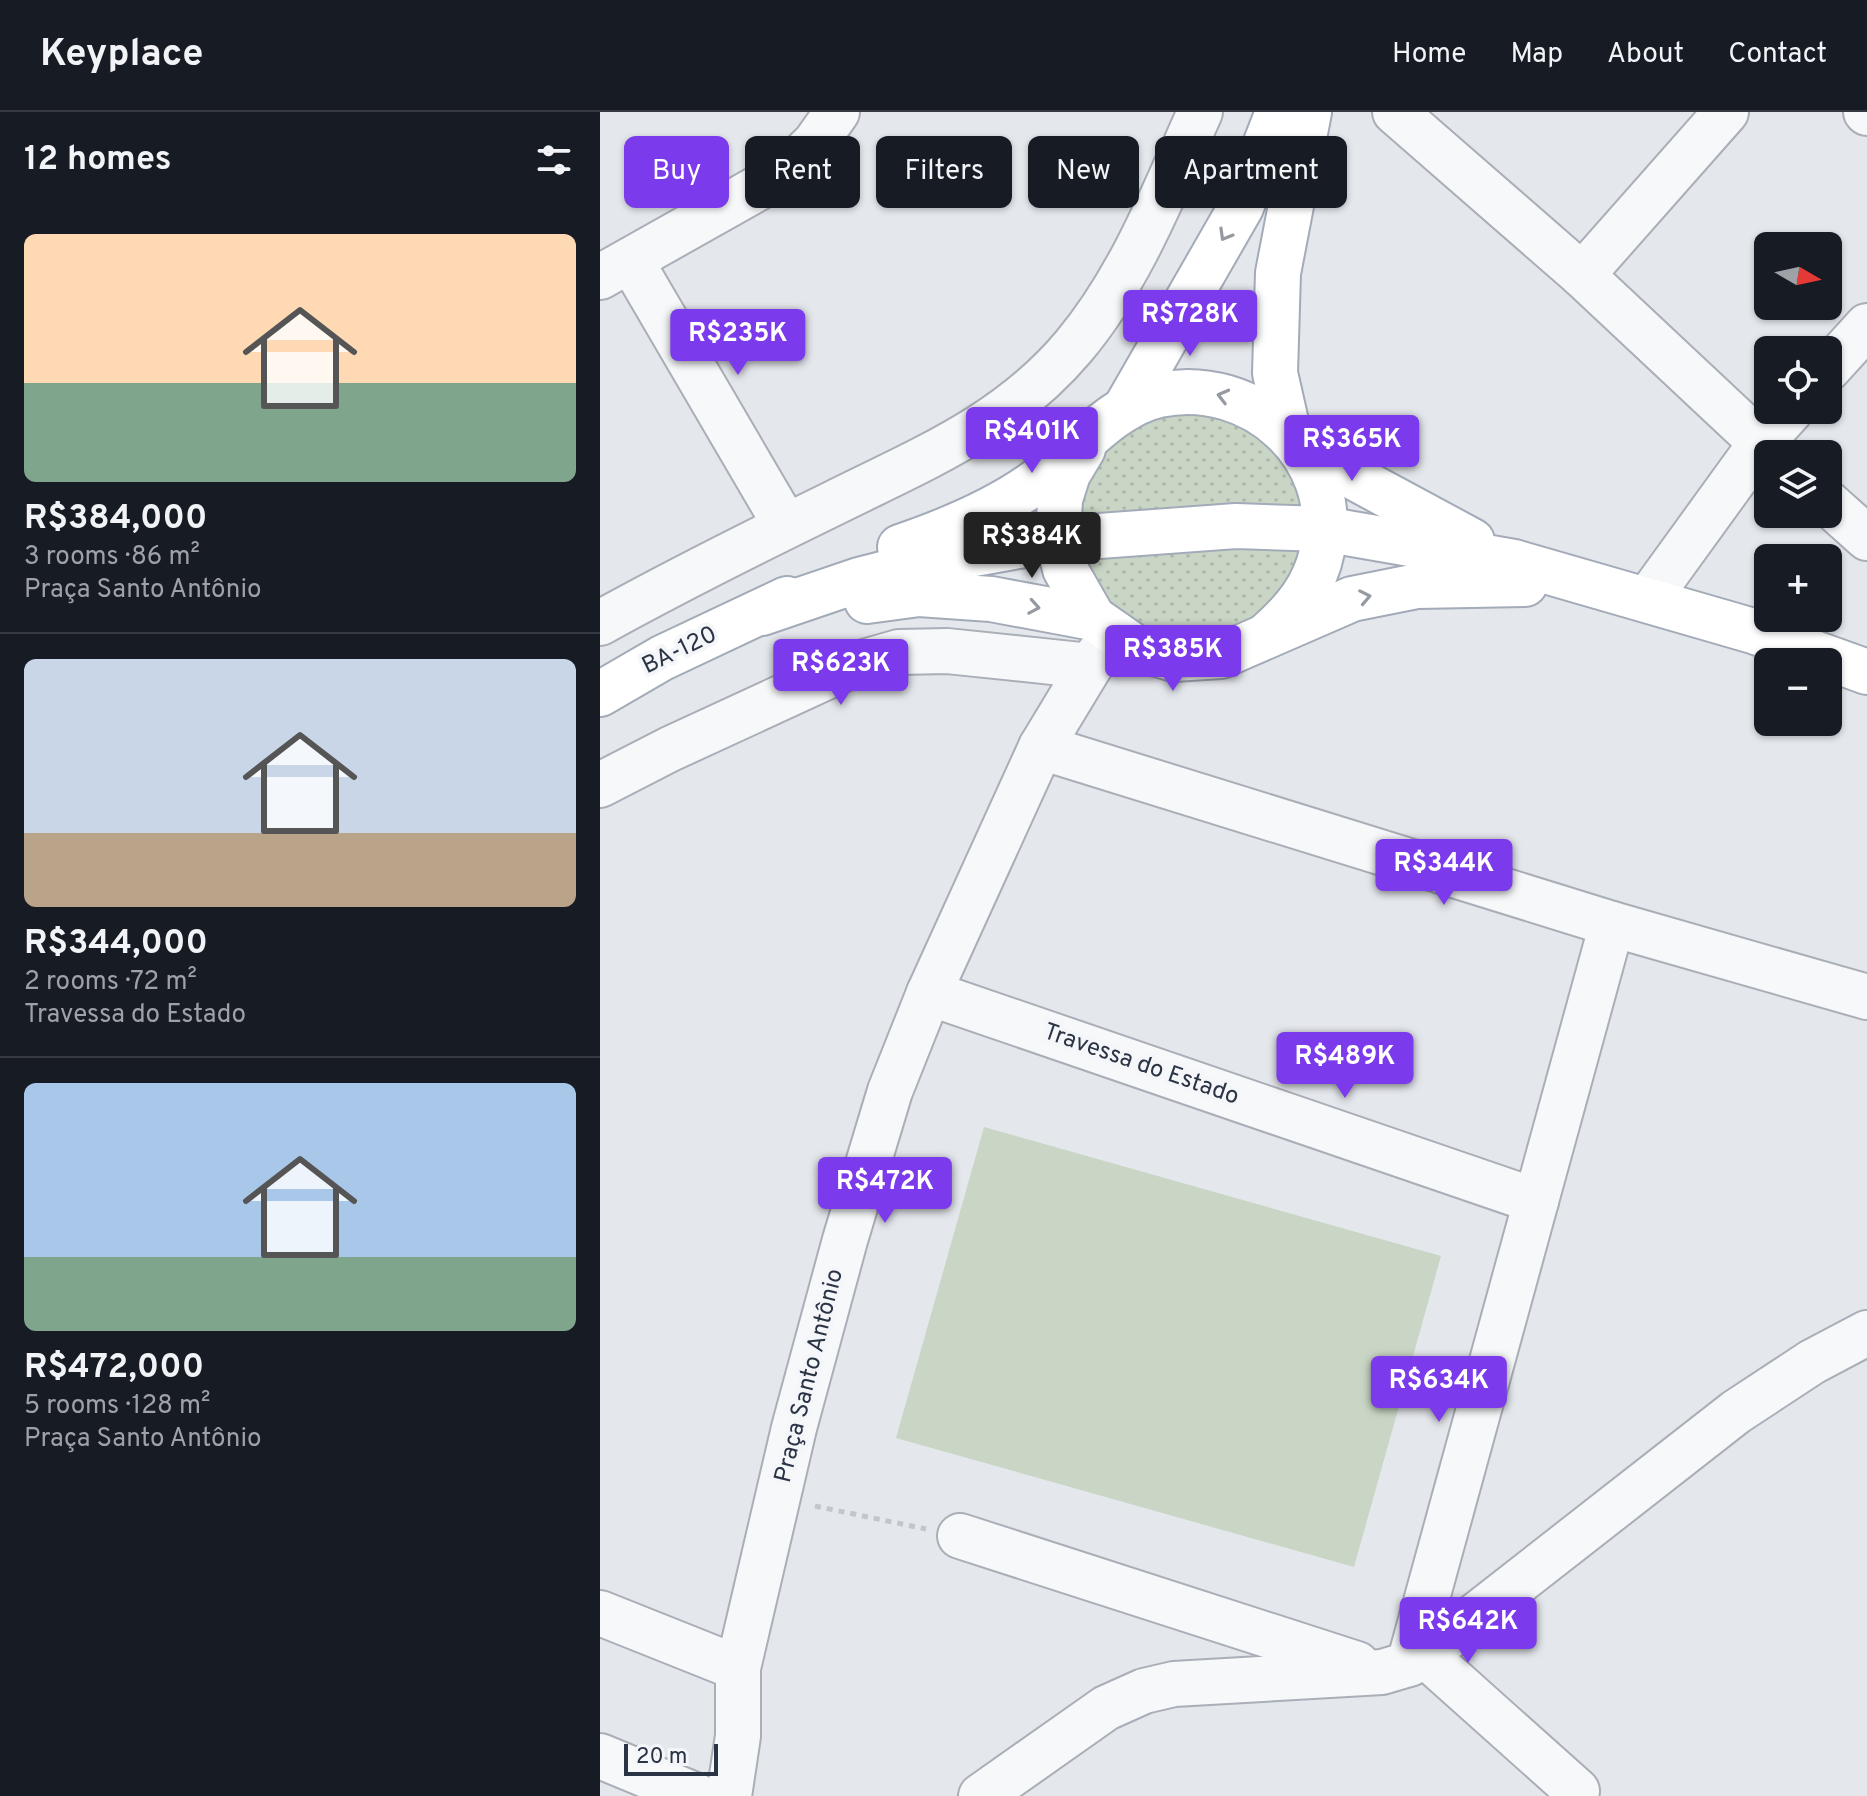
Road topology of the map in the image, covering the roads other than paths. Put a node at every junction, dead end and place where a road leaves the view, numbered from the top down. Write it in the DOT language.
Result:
graph roads {
  1 [pos="837,112"];
  2 [pos="1200,112"];
  3 [pos="1278,112"];
  4 [pos="1309,112"];
  5 [pos="1395,112"];
  6 [pos="1726,112"];
  7 [pos="616,269"];
  8 [pos="1582,275"];
  9 [pos="1867,326"];
  10 [pos="1842,354"];
  11 [pos="1125,409"];
  12 [pos="1091,437"];
  13 [pos="1757,440"];
  14 [pos="1297,445"];
  15 [pos="1754,463"];
  16 [pos="1842,516"];
  17 [pos="786,526"];
  18 [pos="1324,529"];
  19 [pos="1867,538"];
  20 [pos="1058,539"];
  21 [pos="1514,562"];
  22 [pos="1631,594"];
  23 [pos="762,613"];
  24 [pos="600,623"];
  25 [pos="1267,635"];
  26 [pos="1099,639"];
  27 [pos="1867,672"];
  28 [pos="600,694"];
  29 [pos="1041,747"];
  30 [pos="600,785"];
  31 [pos="1612,924"];
  32 [pos="929,993"];
  33 [pos="1867,997"];
  34 [pos="1536,1201"];
  35 [pos="1867,1333"];
  36 [pos="960,1536"];
  37 [pos="600,1613"];
  38 [pos="1405,1664"];
  39 [pos="738,1668"];
  40 [pos="600,1756"];
  41 [pos="1577,1791"];
  42 [pos="697,1796"];
  43 [pos="729,1796"];
  44 [pos="981,1796"];
  1 -- 7 [label="street"];
  2 -- 17 [label="street"];
  3 -- 11 [label="main road, one-way"];
  4 -- 14 [label="main road"];
  5 -- 8 [label="street"];
  6 -- 8 [label="street"];
  7 -- 17 [label="street"];
  8 -- 13 [label="street"];
  9 -- 10 [label="street"];
  11 -- 12 [label="main road"];
  14 -- 11 [label="main road, one-way"];
  12 -- 20 [label="main road"];
  12 -- 23 [label="main road"];
  14 -- 18 [label="main road"];
  14 -- 21 [label="main road"];
  15 -- 22 [label="street"];
  16 -- 19 [label="street"];
  17 -- 24 [label="street"];
  18 -- 20 [label="main road, BA-120"];
  18 -- 21 [label="main road, BA-120"];
  18 -- 25 [label="main road"];
  20 -- 23 [label="main road, BA-120"];
  20 -- 26 [label="main road"];
  21 -- 22 [label="main road, BA-120"];
  25 -- 22 [label="main road, one-way"];
  22 -- 27 [label="main road, BA-120"];
  23 -- 26 [label="main road, one-way"];
  23 -- 28 [label="main road, BA-120 / BA-120"];
  25 -- 26 [label="main road"];
  26 -- 29 [label="street, Praça Santo Antônio"];
  26 -- 30 [label="street"];
  29 -- 31 [label="street"];
  29 -- 32 [label="street, Praça Santo Antônio"];
  31 -- 33 [label="street"];
  31 -- 34 [label="street"];
  32 -- 34 [label="street, Travessa do Estado"];
  32 -- 39 [label="street, Praça Santo Antônio"];
  34 -- 38 [label="street"];
  35 -- 38 [label="street"];
  36 -- 38 [label="street"];
  37 -- 39 [label="street"];
  38 -- 41 [label="street"];
  38 -- 44 [label="street"];
  39 -- 43 [label="street, Praça Santo Antônio"];
  40 -- 42 [label="street"];
}
